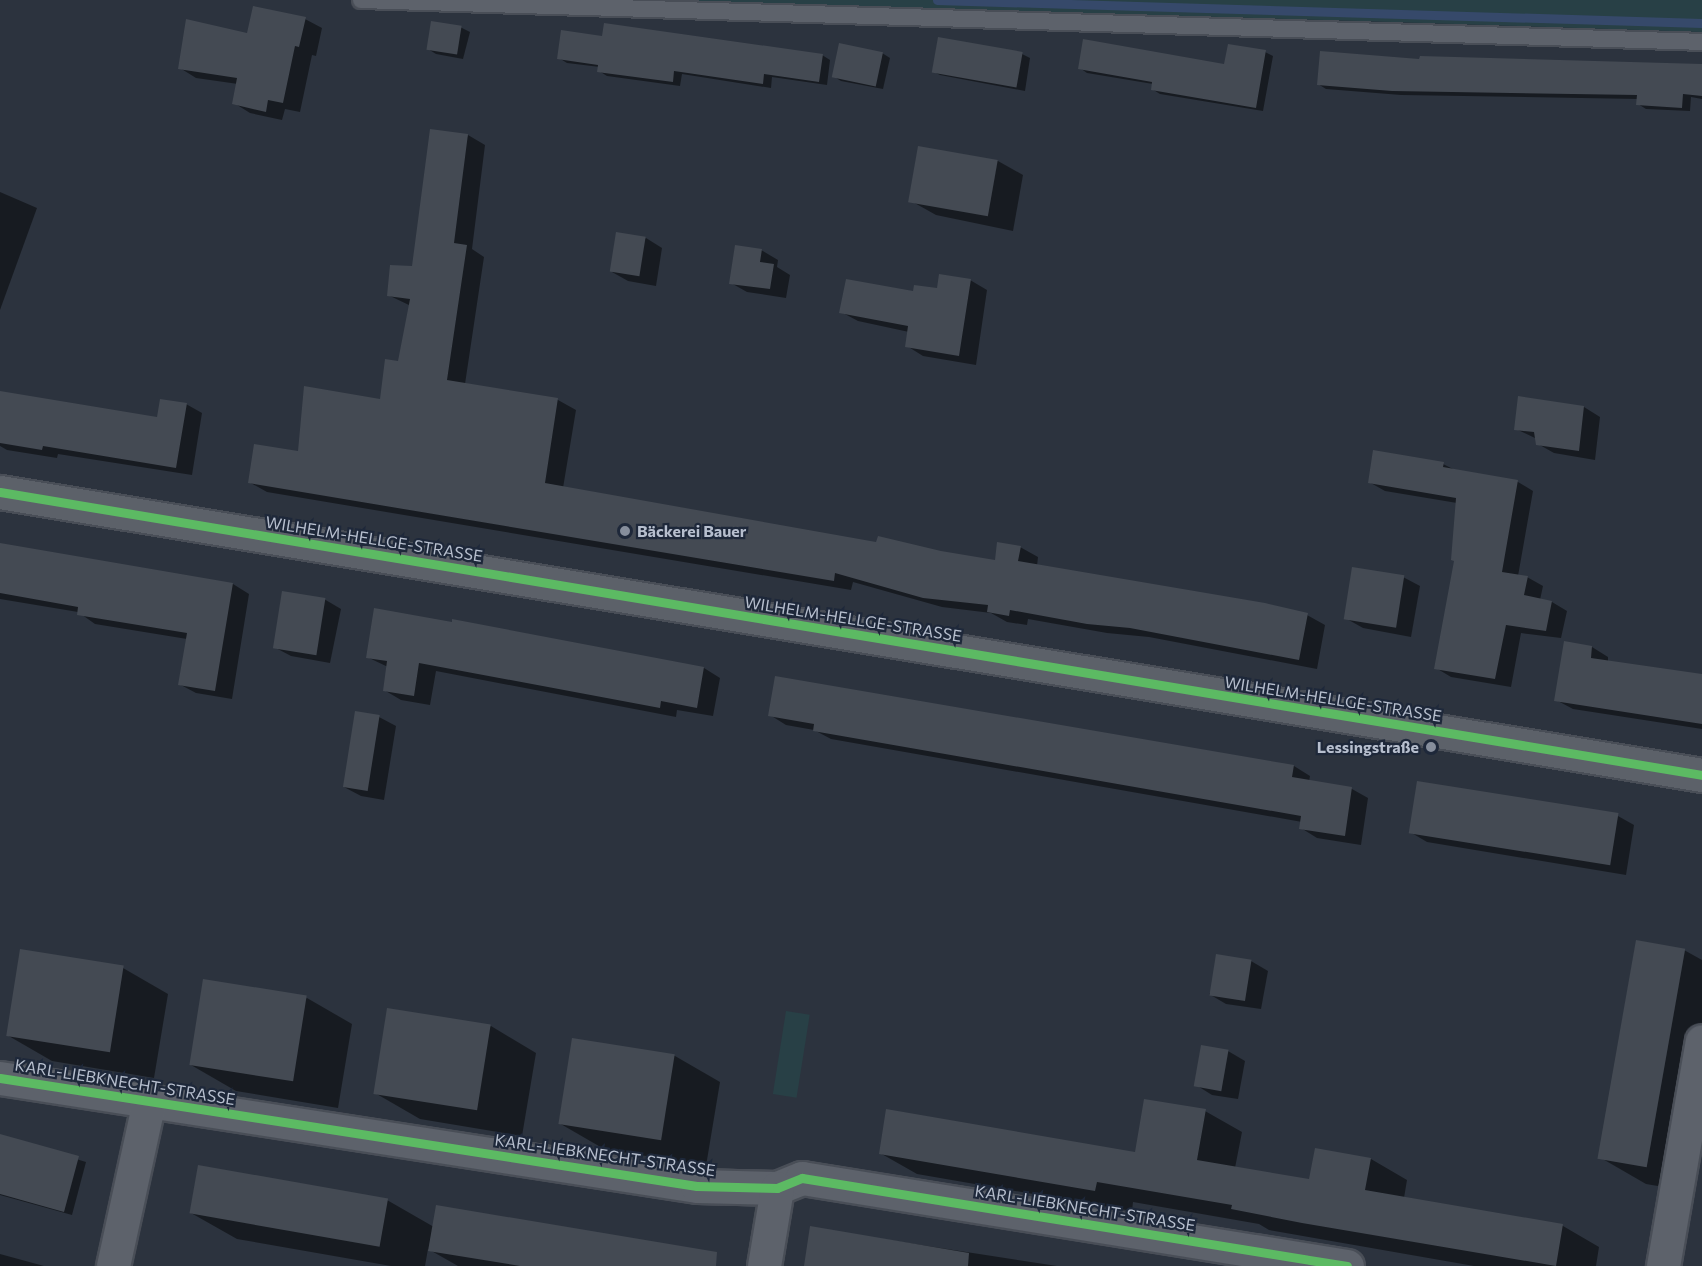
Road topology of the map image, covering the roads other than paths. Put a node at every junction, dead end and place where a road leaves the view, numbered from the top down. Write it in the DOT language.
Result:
graph roads {
  1 [pos="361,0"];
  2 [pos="1702,42"];
  3 [pos="0,492"];
  4 [pos="1702,775"];
  5 [pos="1702,1041"];
  6 [pos="0,1078"];
  7 [pos="149,1101"];
  8 [pos="777,1188"];
  9 [pos="113,1266"];
  10 [pos="764,1266"];
  11 [pos="1347,1266"];
  12 [pos="1663,1266"];
  1 -- 2 [label="lane"];
  3 -- 4 [label="main road, WILHELM-HELLGE-STRASSE"];
  5 -- 12 [label="street"];
  6 -- 7 [label="street, KARL-LIEBKNECHT-STRASSE"];
  7 -- 8 [label="street, KARL-LIEBKNECHT-STRASSE"];
  7 -- 9 [label="street"];
  8 -- 10 [label="street"];
  8 -- 11 [label="street, KARL-LIEBKNECHT-STRASSE"];
}
